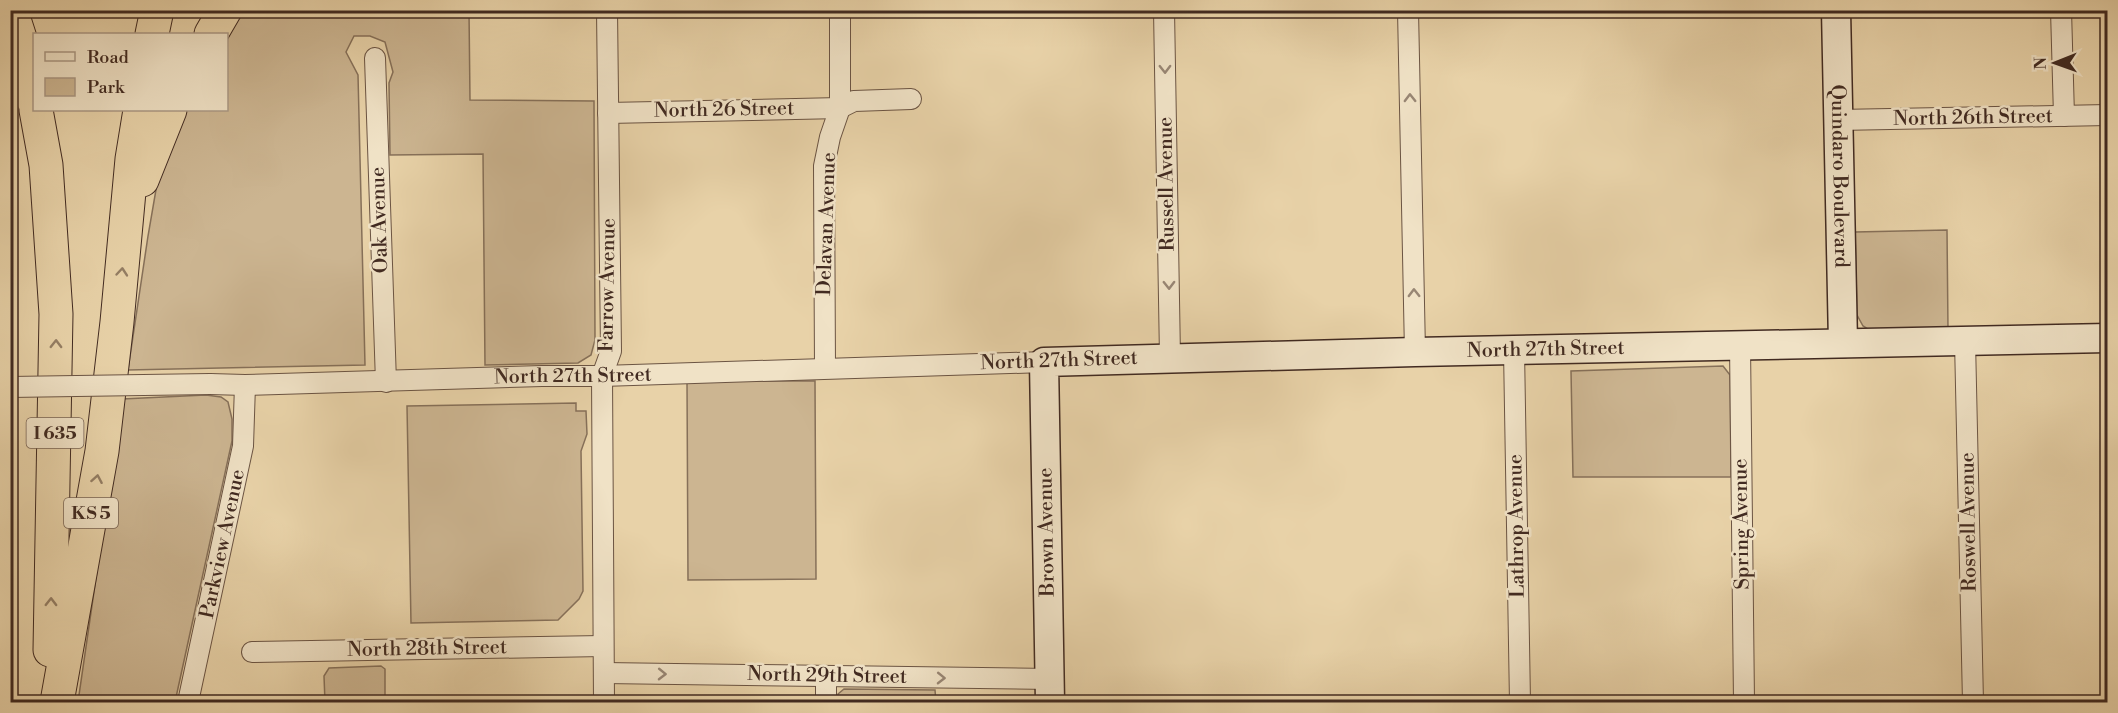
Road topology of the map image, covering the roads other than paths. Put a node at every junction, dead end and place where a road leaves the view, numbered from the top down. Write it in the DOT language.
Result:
graph roads {
  1 [pos="11,10"];
  2 [pos="16,10"];
  3 [pos="156,10"];
  4 [pos="225,10"];
  5 [pos="607,10"];
  6 [pos="840,10"];
  7 [pos="1164,10"];
  8 [pos="1408,10"];
  9 [pos="1836,10"];
  10 [pos="2061,10"];
  11 [pos="10,25"];
  12 [pos="153,33"];
  13 [pos="212,33"];
  14 [pos="375,58"];
  15 [pos="33,95"];
  16 [pos="911,99"];
  17 [pos="840,108"];
  18 [pos="36,111"];
  19 [pos="140,111"];
  20 [pos="170,111"];
  21 [pos="608,113"];
  22 [pos="2108,115"];
  23 [pos="2064,116"];
  24 [pos="1838,120"];
  25 [pos="126,221"];
  26 [pos="2108,338"];
  27 [pos="1965,341"];
  28 [pos="1843,343"];
  29 [pos="1740,345"];
  30 [pos="1514,350"];
  31 [pos="1415,352"];
  32 [pos="1170,357"];
  33 [pos="1044,362"];
  34 [pos="825,368"];
  35 [pos="602,376"];
  36 [pos="386,382"];
  37 [pos="245,385"];
  38 [pos="10,387"];
  39 [pos="603,646"];
  40 [pos="252,652"];
  41 [pos="604,673"];
  42 [pos="826,677"];
  43 [pos="1050,691"];
  44 [pos="48,702"];
  45 [pos="57,702"];
  46 [pos="188,702"];
  47 [pos="604,702"];
  48 [pos="826,702"];
  49 [pos="1520,702"];
  50 [pos="1744,702"];
  51 [pos="1973,702"];
  1 -- 15 [label="highway, bridge"];
  2 -- 11 [label="highway"];
  3 -- 12 [label="highway"];
  4 -- 13 [label="highway"];
  5 -- 21 [label="street, Farrow Avenue"];
  6 -- 17 [label="street, Delavan Avenue"];
  7 -- 32 [label="street, Russell Avenue, one-way"];
  31 -- 8 [label="street, one-way"];
  9 -- 24 [label="main road, Quindaro Boulevard"];
  10 -- 23 [label="street"];
  14 -- 36 [label="street, Oak Avenue"];
  16 -- 17 [label="street"];
  17 -- 21 [label="street, North 26 Street"];
  17 -- 34 [label="street, Delavan Avenue"];
  44 -- 18 [label="highway, I 635, one-way"];
  19 -- 25 [label="highway, KS 5"];
  20 -- 25 [label="highway"];
  21 -- 35 [label="street, Farrow Avenue"];
  22 -- 23 [label="street, North 26th Street"];
  23 -- 24 [label="street, North 26th Street"];
  24 -- 28 [label="main road, Quindaro Boulevard"];
  45 -- 25 [label="highway, KS 5, one-way"];
  26 -- 27 [label="main road, North 27th Street"];
  27 -- 28 [label="main road, North 27th Street"];
  27 -- 51 [label="street, Roswell Avenue"];
  28 -- 29 [label="main road, North 27th Street"];
  29 -- 30 [label="main road, North 27th Street"];
  29 -- 50 [label="street, Spring Avenue"];
  30 -- 31 [label="main road, North 27th Street"];
  30 -- 49 [label="street, Lathrop Avenue"];
  31 -- 32 [label="main road, North 27th Street"];
  32 -- 33 [label="main road, North 27th Street"];
  33 -- 34 [label="street, North 27th Street"];
  33 -- 43 [label="main road, Brown Avenue"];
  34 -- 35 [label="street, North 27th Street"];
  35 -- 36 [label="street, North 27th Street"];
  35 -- 39 [label="street, Farrow Avenue"];
  36 -- 37 [label="street, North 27th Street"];
  37 -- 38 [label="street, North 27th Street, bridge"];
  37 -- 46 [label="street, Parkview Avenue"];
  39 -- 40 [label="street, North 28th Street"];
  39 -- 41 [label="street, Farrow Avenue"];
  41 -- 42 [label="street, North 29th Street, one-way"];
  41 -- 47 [label="street, Farrow Avenue"];
  42 -- 43 [label="street, North 29th Street, one-way"];
  42 -- 48 [label="street"];
}
